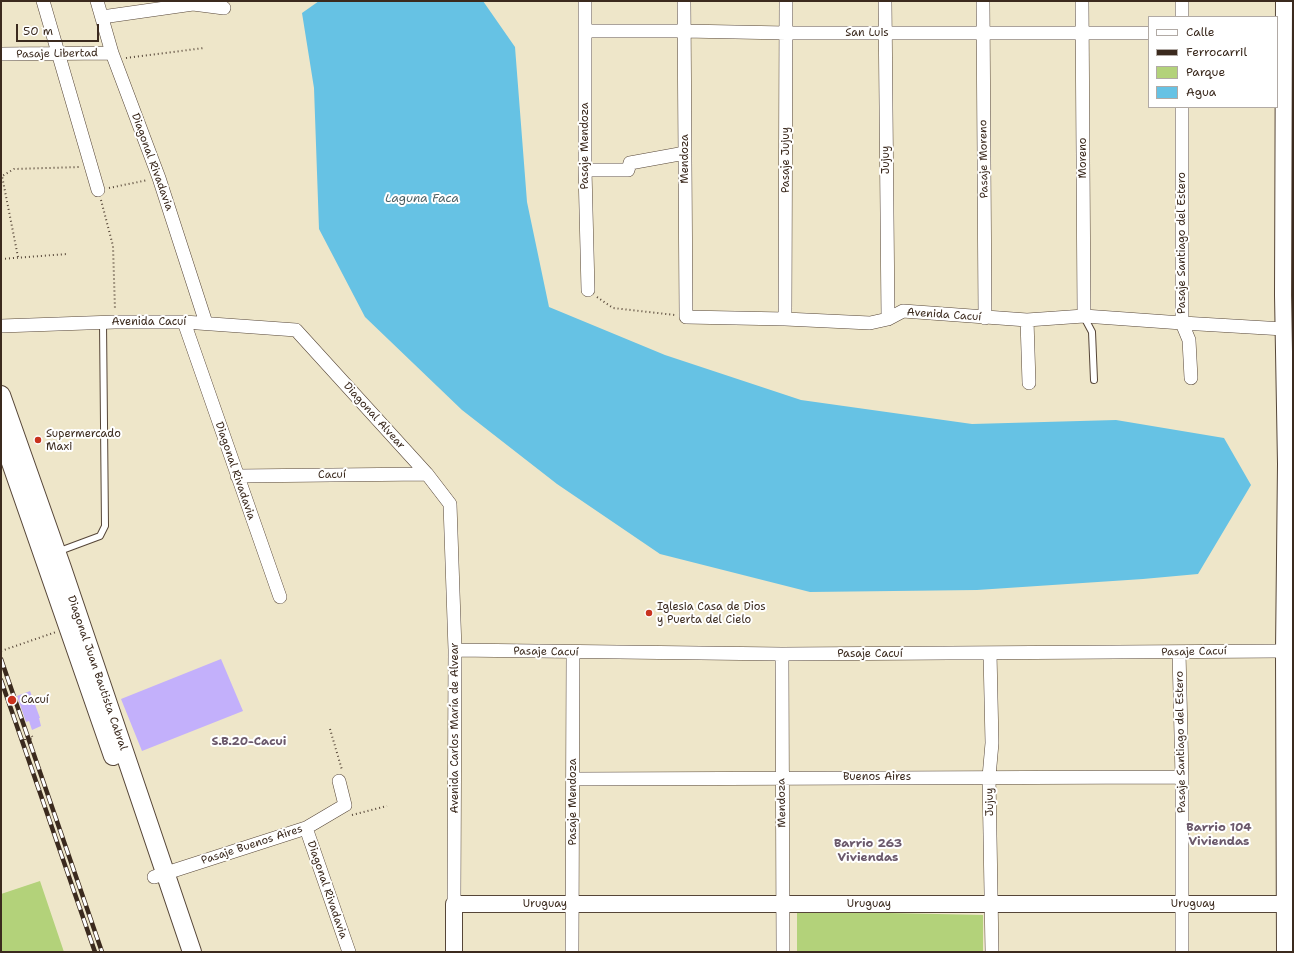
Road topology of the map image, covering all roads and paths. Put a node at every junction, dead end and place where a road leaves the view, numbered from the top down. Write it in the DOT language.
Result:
graph roads {
  1 [pos="43,1"];
  2 [pos="97,1"];
  3 [pos="584,1"];
  4 [pos="684,1"];
  5 [pos="786,1"];
  6 [pos="885,1"];
  7 [pos="983,1"];
  8 [pos="1082,1"];
  9 [pos="1182,1"];
  10 [pos="1284,1"];
  11 [pos="224,8"];
  12 [pos="1182,16"];
  13 [pos="102,17"];
  14 [pos="585,31"];
  15 [pos="684,31"];
  16 [pos="1285,31"];
  17 [pos="982,32"];
  18 [pos="786,33"];
  19 [pos="885,33"];
  20 [pos="1082,33"];
  21 [pos="1148,33"];
  22 [pos="204,48"];
  23 [pos="112,53"];
  24 [pos="1,54"];
  25 [pos="58,54"];
  26 [pos="1182,108"];
  27 [pos="685,153"];
  28 [pos="82,167"];
  29 [pos="585,170"];
  30 [pos="159,178"];
  31 [pos="98,190"];
  32 [pos="67,254"];
  33 [pos="18,257"];
  34 [pos="1,259"];
  35 [pos="588,290"];
  36 [pos="1288,295"];
  37 [pos="1084,316"];
  38 [pos="686,317"];
  39 [pos="985,318"];
  40 [pos="785,319"];
  41 [pos="888,319"];
  42 [pos="1026,320"];
  43 [pos="109,322"];
  44 [pos="184,322"];
  45 [pos="206,323"];
  46 [pos="1182,324"];
  47 [pos="1,326"];
  48 [pos="1284,329"];
  49 [pos="296,330"];
  50 [pos="1191,378"];
  51 [pos="1094,380"];
  52 [pos="1029,383"];
  53 [pos="1,395"];
  54 [pos="1,434"];
  55 [pos="427,474"];
  56 [pos="237,476"];
  57 [pos="450,504"];
  58 [pos="56,564"];
  59 [pos="280,597"];
  60 [pos="68,628"];
  61 [pos="1,650"];
  62 [pos="455,650"];
  63 [pos="1284,651"];
  64 [pos="573,652"];
  65 [pos="1179,652"];
  66 [pos="990,653"];
  67 [pos="782,654"];
  68 [pos="108,724"];
  69 [pos="330,729"];
  70 [pos="32,736"];
  71 [pos="25,740"];
  72 [pos="782,777"];
  73 [pos="989,777"];
  74 [pos="1182,777"];
  75 [pos="573,779"];
  76 [pos="339,781"];
  77 [pos="345,805"];
  78 [pos="387,806"];
  79 [pos="306,828"];
  80 [pos="160,875"];
  81 [pos="454,904"];
  82 [pos="572,904"];
  83 [pos="783,904"];
  84 [pos="991,904"];
  85 [pos="1182,904"];
  86 [pos="1284,904"];
  87 [pos="180,952"];
  88 [pos="192,952"];
  89 [pos="348,952"];
  90 [pos="454,952"];
  91 [pos="572,952"];
  92 [pos="783,952"];
  93 [pos="992,952"];
  94 [pos="1182,952"];
  95 [pos="1285,952"];
  1 -- 25 [label="street"];
  2 -- 13 [label="street, Diagonal Rivadavia"];
  3 -- 14 [label="street, Pasaje Mendoza"];
  4 -- 15 [label="street, Mendoza"];
  5 -- 18 [label="street, Pasaje Jujuy"];
  6 -- 19 [label="street, Jujuy"];
  7 -- 17 [label="street, Pasaje Moreno"];
  8 -- 20 [label="street, Moreno"];
  9 -- 12 [label="street"];
  10 -- 16 [label="street"];
  11 -- 13 [label="street"];
  13 -- 23 [label="street, Diagonal Rivadavia"];
  14 -- 15 [label="street, San Luis"];
  14 -- 29 [label="street, Pasaje Mendoza"];
  15 -- 18 [label="street, San Luis"];
  15 -- 27 [label="street, Mendoza"];
  16 -- 36 [label="street"];
  17 -- 19 [label="street, San Luis"];
  17 -- 20 [label="street, San Luis"];
  17 -- 39 [label="street, Pasaje Moreno"];
  18 -- 19 [label="street, San Luis"];
  18 -- 40 [label="street, Pasaje Jujuy"];
  19 -- 41 [label="street, Jujuy"];
  20 -- 21 [label="street, San Luis"];
  20 -- 37 [label="street, Moreno"];
  22 -- 23 [label="path"];
  23 -- 25 [label="street, Pasaje Libertad"];
  23 -- 30 [label="street, Diagonal Rivadavia"];
  24 -- 25 [label="street, Pasaje Libertad"];
  25 -- 31 [label="street"];
  26 -- 46 [label="street, Pasaje Santiago del Estero"];
  27 -- 29 [label="street"];
  27 -- 38 [label="street, Mendoza"];
  28 -- 33 [label="path"];
  29 -- 35 [label="street, Pasaje Mendoza"];
  30 -- 31 [label="path"];
  30 -- 45 [label="street, Diagonal Rivadavia"];
  31 -- 43 [label="path"];
  32 -- 33 [label="path"];
  33 -- 34 [label="path"];
  35 -- 38 [label="path"];
  36 -- 48 [label="street"];
  37 -- 42 [label="street, Avenida Cacuí"];
  37 -- 46 [label="street, Avenida Cacuí"];
  37 -- 51 [label="lane"];
  38 -- 40 [label="street, Avenida Cacuí"];
  39 -- 41 [label="street, Avenida Cacuí"];
  39 -- 42 [label="street, Avenida Cacuí"];
  40 -- 41 [label="street, Avenida Cacuí"];
  42 -- 52 [label="street"];
  43 -- 44 [label="street, Avenida Cacuí"];
  43 -- 47 [label="street, Avenida Cacuí"];
  43 -- 58 [label="lane"];
  44 -- 45 [label="street, Avenida Cacuí"];
  44 -- 56 [label="street, Diagonal Rivadavia"];
  45 -- 49 [label="street, Avenida Cacuí"];
  46 -- 48 [label="street, Avenida Cacuí"];
  46 -- 50 [label="street, Pasaje Santiago del Estero"];
  48 -- 63 [label="street"];
  49 -- 55 [label="street, Diagonal Alvear"];
  53 -- 58 [label="main road, Diagonal Juan Bautista Cabral"];
  54 -- 58 [label="main road, Diagonal Juan Bautista Cabral"];
  55 -- 56 [label="street, Cacuí"];
  55 -- 57 [label="street, Diagonal Alvear"];
  56 -- 59 [label="street, Diagonal Rivadavia"];
  57 -- 62 [label="street, Avenida Carlos María de Alvear"];
  58 -- 60 [label="main road, Diagonal Juan Bautista Cabral"];
  58 -- 68 [label="main road, Diagonal Juan Bautista Cabral"];
  60 -- 61 [label="path"];
  60 -- 68 [label="main road, Diagonal Juan Bautista Cabral"];
  62 -- 64 [label="street, Pasaje Cacuí"];
  62 -- 81 [label="street, Avenida Carlos María de Alvear"];
  63 -- 65 [label="street, Pasaje Cacuí"];
  63 -- 86 [label="street"];
  64 -- 67 [label="street, Pasaje Cacuí"];
  64 -- 75 [label="street, Pasaje Mendoza"];
  65 -- 66 [label="street, Pasaje Cacuí"];
  65 -- 74 [label="street, Pasaje Santiago del Estero"];
  66 -- 67 [label="street, Pasaje Cacuí"];
  66 -- 73 [label="street, Jujuy"];
  67 -- 72 [label="street, Mendoza"];
  68 -- 80 [label="main road, Diagonal Juan Bautista Cabral"];
  69 -- 76 [label="path"];
  70 -- 71 [label="path"];
  72 -- 73 [label="street, Buenos Aires"];
  72 -- 75 [label="street, Buenos Aires"];
  72 -- 83 [label="street, Mendoza"];
  73 -- 74 [label="street, Buenos Aires"];
  73 -- 84 [label="street, Jujuy"];
  74 -- 85 [label="street, Pasaje Santiago del Estero"];
  75 -- 82 [label="street, Pasaje Mendoza"];
  76 -- 77 [label="street"];
  77 -- 78 [label="path"];
  77 -- 79 [label="street, Pasaje Buenos Aires"];
  79 -- 80 [label="street, Pasaje Buenos Aires"];
  79 -- 89 [label="street, Diagonal Rivadavia"];
  80 -- 87 [label="main road, Diagonal Juan Bautista Cabral"];
  80 -- 88 [label="main road, Diagonal Juan Bautista Cabral"];
  81 -- 82 [label="street, Uruguay"];
  81 -- 90 [label="street, Avenida Carlos María de Alvear"];
  82 -- 83 [label="street, Uruguay"];
  82 -- 91 [label="street, Pasaje Mendoza"];
  83 -- 84 [label="street, Uruguay"];
  83 -- 92 [label="street, Mendoza"];
  84 -- 85 [label="street, Uruguay"];
  84 -- 93 [label="street, Jujuy"];
  85 -- 86 [label="street, Uruguay"];
  85 -- 94 [label="street, Pasaje Santiago del Estero"];
  86 -- 95 [label="street"];
}
